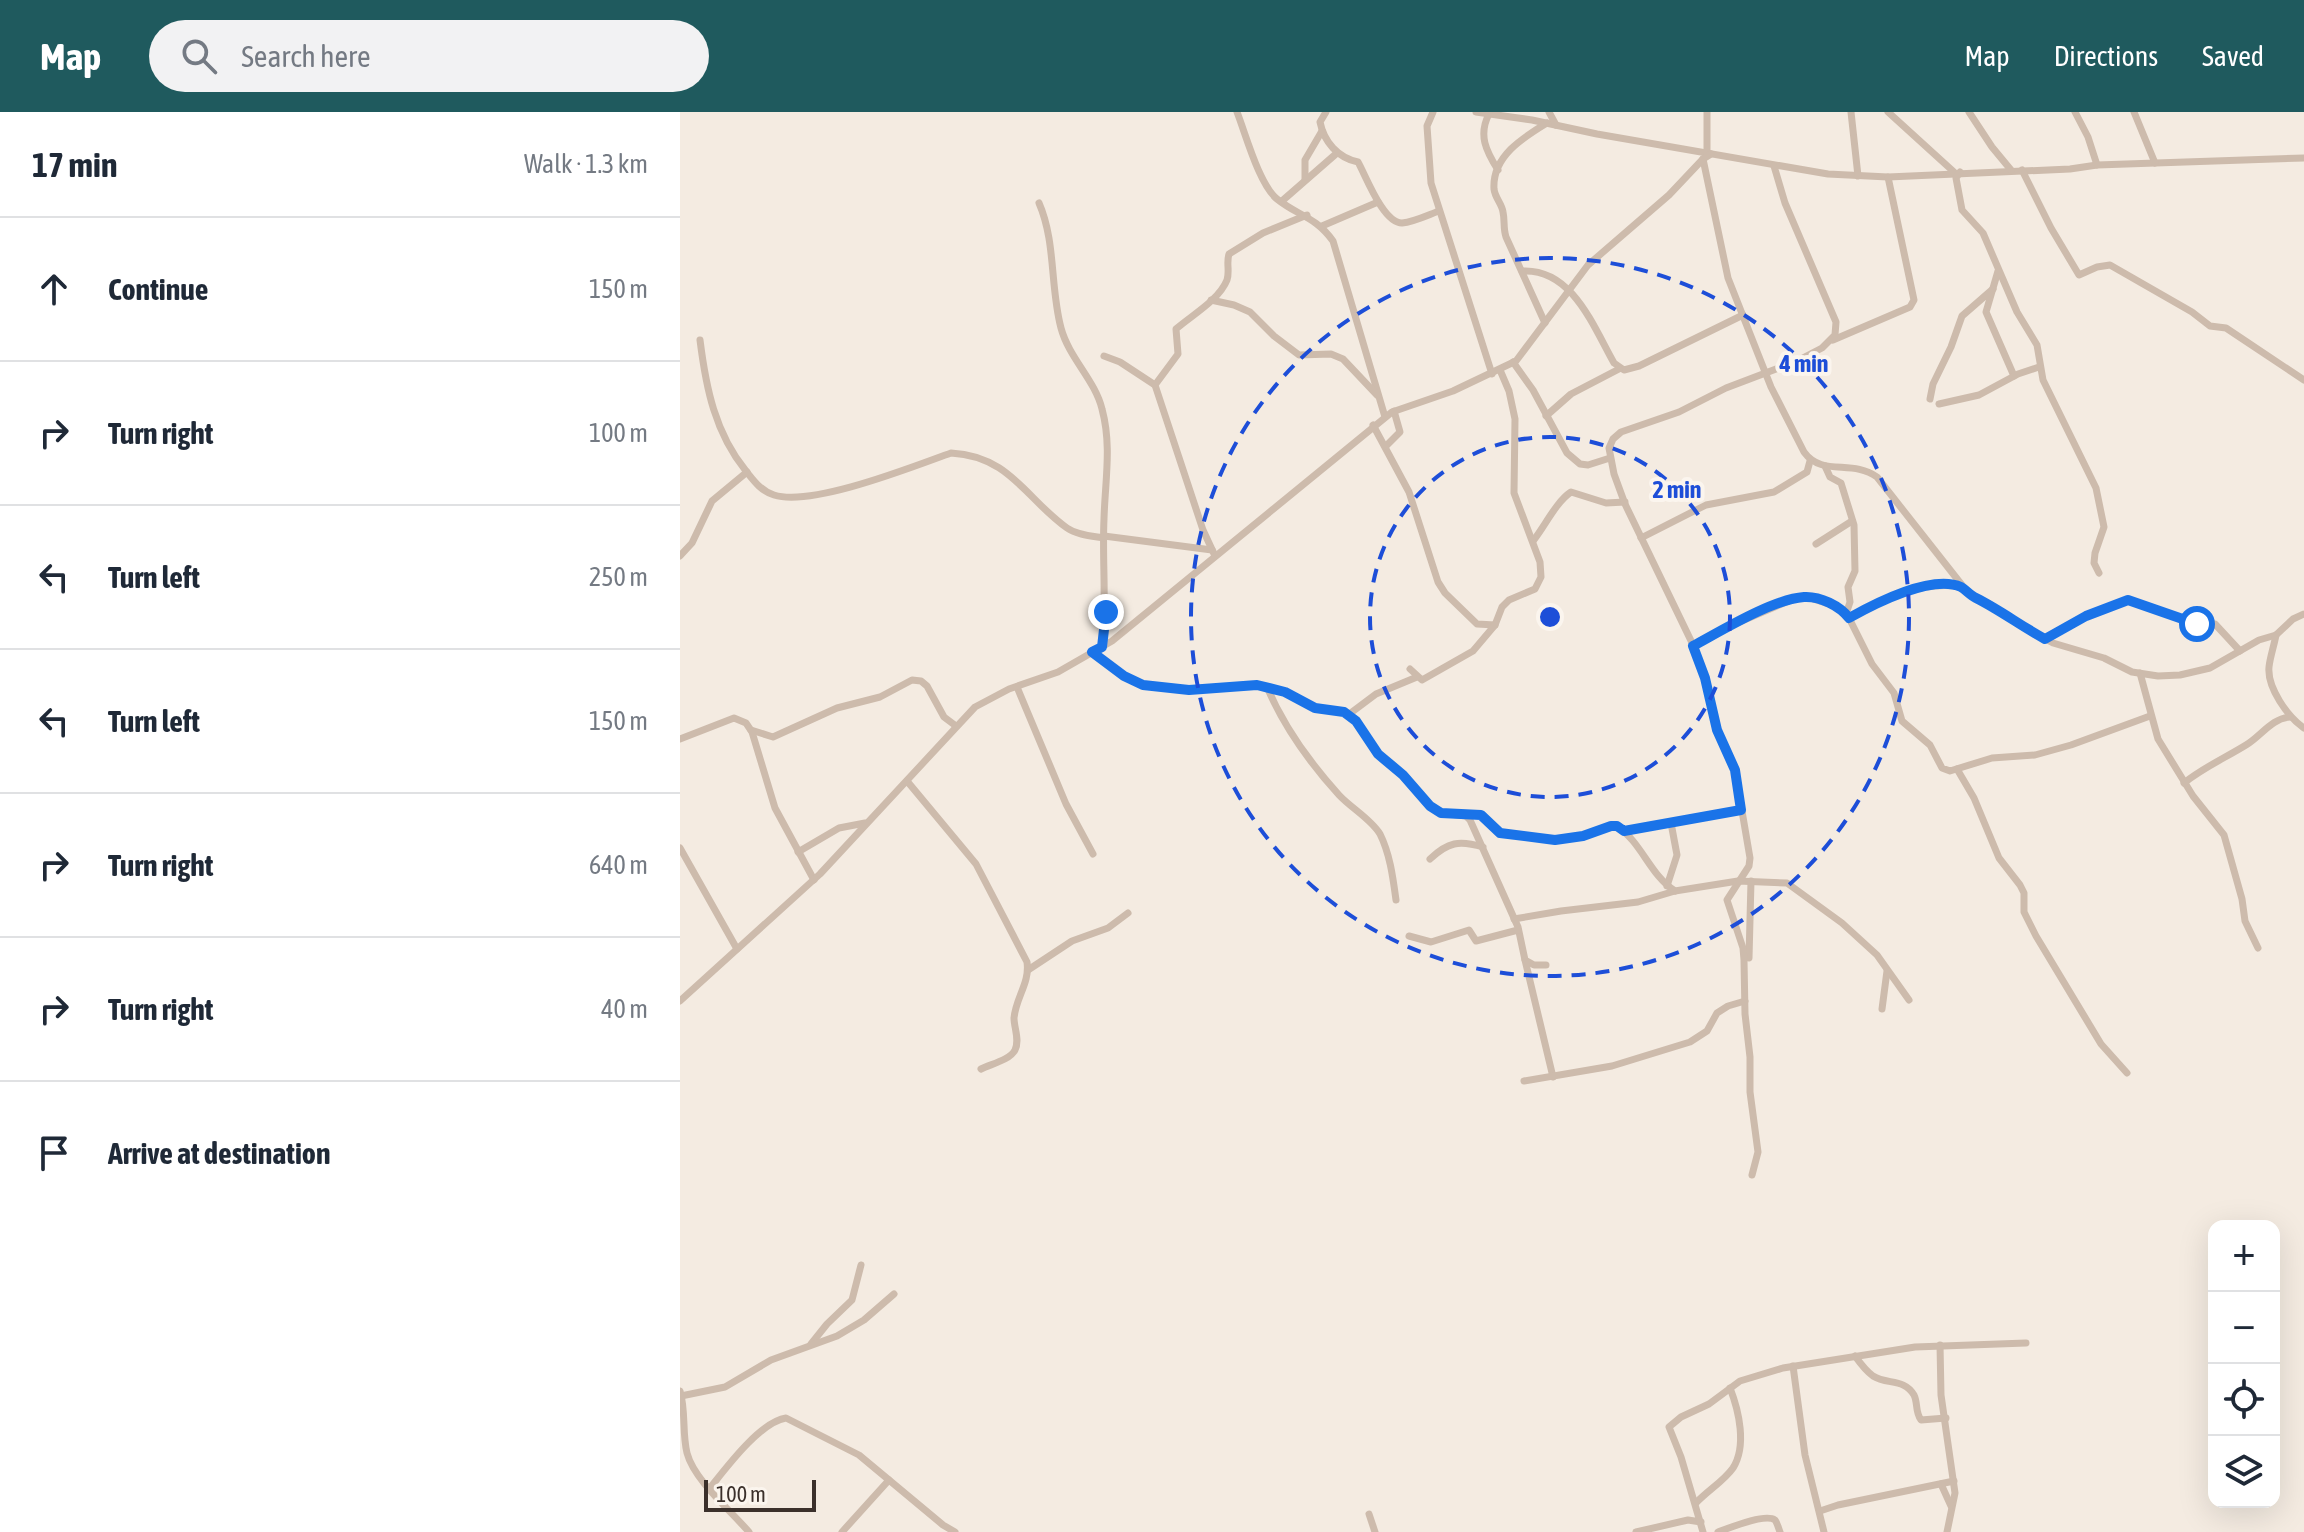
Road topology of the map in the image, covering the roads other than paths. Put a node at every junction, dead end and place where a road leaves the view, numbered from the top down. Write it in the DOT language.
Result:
graph roads {
  1 [pos="1237,112"];
  2 [pos="1326,112"];
  3 [pos="1433,112"];
  4 [pos="1476,112"];
  5 [pos="1549,112"];
  6 [pos="1707,112"];
  7 [pos="1851,112"];
  8 [pos="1888,112"];
  9 [pos="1969,112"];
  10 [pos="2075,112"];
  11 [pos="2134,112"];
  12 [pos="1487,113"];
  13 [pos="1551,124"];
  14 [pos="1322,131"];
  15 [pos="1337,153"];
  16 [pos="1707,155"];
  17 [pos="2304,158"];
  18 [pos="2155,163"];
  19 [pos="2097,165"];
  20 [pos="1774,166"];
  21 [pos="1498,170"];
  22 [pos="2011,170"];
  23 [pos="2022,170"];
  24 [pos="1957,172"];
  25 [pos="1858,176"];
  26 [pos="1888,177"];
  27 [pos="1305,179"];
  28 [pos="1282,201"];
  29 [pos="1378,202"];
  30 [pos="1039,203"];
  31 [pos="1439,211"];
  32 [pos="1307,215"];
  33 [pos="1322,226"];
  34 [pos="1998,268"];
  35 [pos="1522,271"];
  36 [pos="1570,289"];
  37 [pos="1993,289"];
  38 [pos="1211,300"];
  39 [pos="1743,315"];
  40 [pos="1545,323"];
  41 [pos="700,340"];
  42 [pos="1831,341"];
  43 [pos="1104,356"];
  44 [pos="1513,362"];
  45 [pos="2039,367"];
  46 [pos="1619,369"];
  47 [pos="1496,372"];
  48 [pos="1766,374"];
  49 [pos="2014,376"];
  50 [pos="2304,380"];
  51 [pos="1155,385"];
  52 [pos="1378,396"];
  53 [pos="1930,399"];
  54 [pos="1939,404"];
  55 [pos="1394,411"];
  56 [pos="1546,416"];
  57 [pos="1385,417"];
  58 [pos="1373,425"];
  59 [pos="1386,446"];
  60 [pos="1610,458"];
  61 [pos="1810,461"];
  62 [pos="1825,466"];
  63 [pos="747,472"];
  64 [pos="1625,502"];
  65 [pos="1852,521"];
  66 [pos="1104,537"];
  67 [pos="1641,538"];
  68 [pos="1533,541"];
  69 [pos="1816,544"];
  70 [pos="1214,553"];
  71 [pos="680,556"];
  72 [pos="2099,573"];
  73 [pos="1962,587"];
  74 [pos="2304,614"];
  75 [pos="1848,616"];
  76 [pos="1495,625"];
  77 [pos="2276,635"];
  78 [pos="2045,639"];
  79 [pos="1693,646"];
  80 [pos="1102,647"];
  81 [pos="2240,651"];
  82 [pos="1092,652"];
  83 [pos="1410,669"];
  84 [pos="2140,673"];
  85 [pos="1417,677"];
  86 [pos="1017,687"];
  87 [pos="1267,687"];
  88 [pos="1348,715"];
  89 [pos="2150,716"];
  90 [pos="2290,717"];
  91 [pos="956,726"];
  92 [pos="2304,728"];
  93 [pos="751,729"];
  94 [pos="680,739"];
  95 [pos="1957,769"];
  96 [pos="907,781"];
  97 [pos="2184,783"];
  98 [pos="1741,810"];
  99 [pos="1466,816"];
  100 [pos="866,823"];
  101 [pos="1671,823"];
  102 [pos="1624,831"];
  103 [pos="1483,847"];
  104 [pos="680,848"];
  105 [pos="798,852"];
  106 [pos="1093,854"];
  107 [pos="1430,859"];
  108 [pos="814,880"];
  109 [pos="1738,881"];
  110 [pos="1751,881"];
  111 [pos="1667,886"];
  112 [pos="1675,891"];
  113 [pos="1396,900"];
  114 [pos="1128,913"];
  115 [pos="1514,919"];
  116 [pos="1518,930"];
  117 [pos="1409,936"];
  118 [pos="2258,948"];
  119 [pos="737,949"];
  120 [pos="1525,960"];
  121 [pos="1546,965"];
  122 [pos="1028,970"];
  123 [pos="1887,971"];
  124 [pos="1745,984"];
  125 [pos="1909,1000"];
  126 [pos="680,1001"];
  127 [pos="1745,1001"];
  128 [pos="1882,1009"];
  129 [pos="981,1069"];
  130 [pos="2127,1073"];
  131 [pos="1553,1077"];
  132 [pos="1524,1081"];
  133 [pos="1752,1175"];
  134 [pos="861,1265"];
  135 [pos="894,1294"];
  136 [pos="2026,1343"];
  137 [pos="1940,1345"];
  138 [pos="810,1346"];
  139 [pos="1855,1356"];
  140 [pos="1793,1366"];
  141 [pos="1730,1388"];
  142 [pos="681,1394"];
  143 [pos="1946,1418"];
  144 [pos="889,1480"];
  145 [pos="1954,1481"];
  146 [pos="1941,1484"];
  147 [pos="710,1488"];
  148 [pos="1696,1503"];
  149 [pos="1952,1508"];
  150 [pos="1820,1511"];
  151 [pos="1369,1514"];
  152 [pos="1701,1522"];
  153 [pos="749,1532"];
  154 [pos="842,1532"];
  155 [pos="955,1532"];
  156 [pos="1375,1532"];
  157 [pos="1636,1532"];
  158 [pos="1703,1532"];
  159 [pos="1718,1532"];
  160 [pos="1780,1532"];
  161 [pos="1824,1532"];
  162 [pos="1947,1532"];
  1 -- 28 [label="street"];
  2 -- 14 [label="street"];
  3 -- 31 [label="street"];
  4 -- 12 [label="street"];
  5 -- 13 [label="street"];
  6 -- 16 [label="street"];
  7 -- 25 [label="street"];
  8 -- 24 [label="street"];
  9 -- 22 [label="street"];
  10 -- 19 [label="street"];
  11 -- 18 [label="street"];
  12 -- 13 [label="street"];
  12 -- 21 [label="street"];
  13 -- 16 [label="street"];
  13 -- 21 [label="street"];
  14 -- 15 [label="street"];
  14 -- 27 [label="street"];
  15 -- 27 [label="street"];
  15 -- 29 [label="street"];
  16 -- 20 [label="street"];
  16 -- 36 [label="street"];
  16 -- 39 [label="street"];
  17 -- 18 [label="street"];
  18 -- 19 [label="street"];
  19 -- 23 [label="street"];
  20 -- 25 [label="street"];
  20 -- 42 [label="street"];
  21 -- 35 [label="street"];
  22 -- 23 [label="street"];
  22 -- 24 [label="street"];
  23 -- 50 [label="street"];
  24 -- 26 [label="street"];
  24 -- 34 [label="street"];
  25 -- 26 [label="street"];
  26 -- 42 [label="street"];
  27 -- 28 [label="street"];
  28 -- 32 [label="street"];
  29 -- 31 [label="street"];
  29 -- 33 [label="street"];
  30 -- 66 [label="street"];
  31 -- 47 [label="street"];
  32 -- 33 [label="street"];
  32 -- 38 [label="street"];
  33 -- 52 [label="street"];
  34 -- 37 [label="street"];
  34 -- 45 [label="street"];
  35 -- 36 [label="street"];
  35 -- 40 [label="street"];
  36 -- 40 [label="street"];
  36 -- 46 [label="street"];
  37 -- 49 [label="street"];
  37 -- 53 [label="street"];
  38 -- 51 [label="street"];
  38 -- 52 [label="street"];
  39 -- 46 [label="street"];
  39 -- 48 [label="street"];
  40 -- 44 [label="street"];
  41 -- 63 [label="street"];
  42 -- 48 [label="street"];
  43 -- 51 [label="street"];
  44 -- 47 [label="street"];
  44 -- 56 [label="street"];
  45 -- 49 [label="street"];
  45 -- 72 [label="street"];
  46 -- 56 [label="street"];
  47 -- 55 [label="street"];
  47 -- 68 [label="street"];
  48 -- 60 [label="street"];
  48 -- 61 [label="street"];
  49 -- 54 [label="street"];
  51 -- 70 [label="street"];
  52 -- 57 [label="street"];
  55 -- 57 [label="street"];
  55 -- 59 [label="street"];
  56 -- 60 [label="street"];
  57 -- 58 [label="street"];
  58 -- 59 [label="street"];
  58 -- 70 [label="street"];
  59 -- 76 [label="street"];
  60 -- 64 [label="street"];
  61 -- 62 [label="street"];
  61 -- 67 [label="street"];
  62 -- 65 [label="street"];
  62 -- 73 [label="street"];
  63 -- 66 [label="street"];
  63 -- 71 [label="street"];
  64 -- 67 [label="street"];
  64 -- 68 [label="street"];
  65 -- 69 [label="street"];
  65 -- 75 [label="street"];
  66 -- 70 [label="street"];
  66 -- 80 [label="street"];
  67 -- 79 [label="street"];
  68 -- 76 [label="street"];
  70 -- 80 [label="street"];
  73 -- 75 [label="street"];
  73 -- 78 [label="street"];
  74 -- 77 [label="street"];
  75 -- 79 [label="street"];
  75 -- 95 [label="street"];
  76 -- 85 [label="street"];
  77 -- 81 [label="street"];
  77 -- 90 [label="street"];
  78 -- 81 [label="street"];
  78 -- 84 [label="street"];
  79 -- 98 [label="street"];
  80 -- 82 [label="street"];
  81 -- 84 [label="street"];
  82 -- 86 [label="street"];
  82 -- 87 [label="street"];
  83 -- 85 [label="street"];
  84 -- 89 [label="street"];
  85 -- 88 [label="street"];
  86 -- 91 [label="street"];
  86 -- 106 [label="street"];
  87 -- 88 [label="street"];
  87 -- 113 [label="street"];
  88 -- 99 [label="street"];
  89 -- 95 [label="street"];
  89 -- 97 [label="street"];
  90 -- 92 [label="street"];
  90 -- 97 [label="street"];
  91 -- 93 [label="street"];
  91 -- 96 [label="street"];
  93 -- 94 [label="street"];
  93 -- 105 [label="street"];
  95 -- 130 [label="street"];
  96 -- 100 [label="street"];
  96 -- 122 [label="street"];
  97 -- 118 [label="street"];
  98 -- 101 [label="street"];
  98 -- 109 [label="street"];
  99 -- 102 [label="street"];
  99 -- 103 [label="street"];
  100 -- 105 [label="street"];
  100 -- 108 [label="street"];
  101 -- 102 [label="street"];
  101 -- 111 [label="street"];
  102 -- 111 [label="street"];
  103 -- 107 [label="street"];
  103 -- 115 [label="street"];
  104 -- 119 [label="street"];
  105 -- 108 [label="street"];
  108 -- 119 [label="street"];
  109 -- 110 [label="street"];
  109 -- 112 [label="street"];
  109 -- 124 [label="street"];
  110 -- 123 [label="street"];
  110 -- 124 [label="street"];
  111 -- 112 [label="street"];
  112 -- 115 [label="street"];
  114 -- 122 [label="street"];
  115 -- 116 [label="street"];
  116 -- 117 [label="street"];
  116 -- 120 [label="street"];
  119 -- 126 [label="street"];
  120 -- 121 [label="street"];
  120 -- 131 [label="street"];
  122 -- 129 [label="street"];
  123 -- 125 [label="street"];
  123 -- 128 [label="street"];
  124 -- 127 [label="street"];
  127 -- 131 [label="street"];
  127 -- 133 [label="street"];
  131 -- 132 [label="street"];
  134 -- 138 [label="street"];
  135 -- 138 [label="street"];
  136 -- 137 [label="street"];
  137 -- 139 [label="street"];
  137 -- 143 [label="street"];
  138 -- 142 [label="street"];
  139 -- 140 [label="street"];
  139 -- 143 [label="street"];
  140 -- 141 [label="street"];
  140 -- 150 [label="street"];
  141 -- 148 [label="street"];
  141 -- 148 [label="street"];
  142 -- 147 [label="street"];
  143 -- 145 [label="street"];
  144 -- 147 [label="street"];
  144 -- 154 [label="street"];
  144 -- 155 [label="street"];
  145 -- 146 [label="street"];
  145 -- 149 [label="street"];
  146 -- 149 [label="street"];
  146 -- 150 [label="street"];
  147 -- 153 [label="street"];
  148 -- 152 [label="street"];
  149 -- 162 [label="street"];
  150 -- 161 [label="street"];
  151 -- 156 [label="street"];
  152 -- 157 [label="street"];
  152 -- 158 [label="street"];
  159 -- 160 [label="street"];
}
